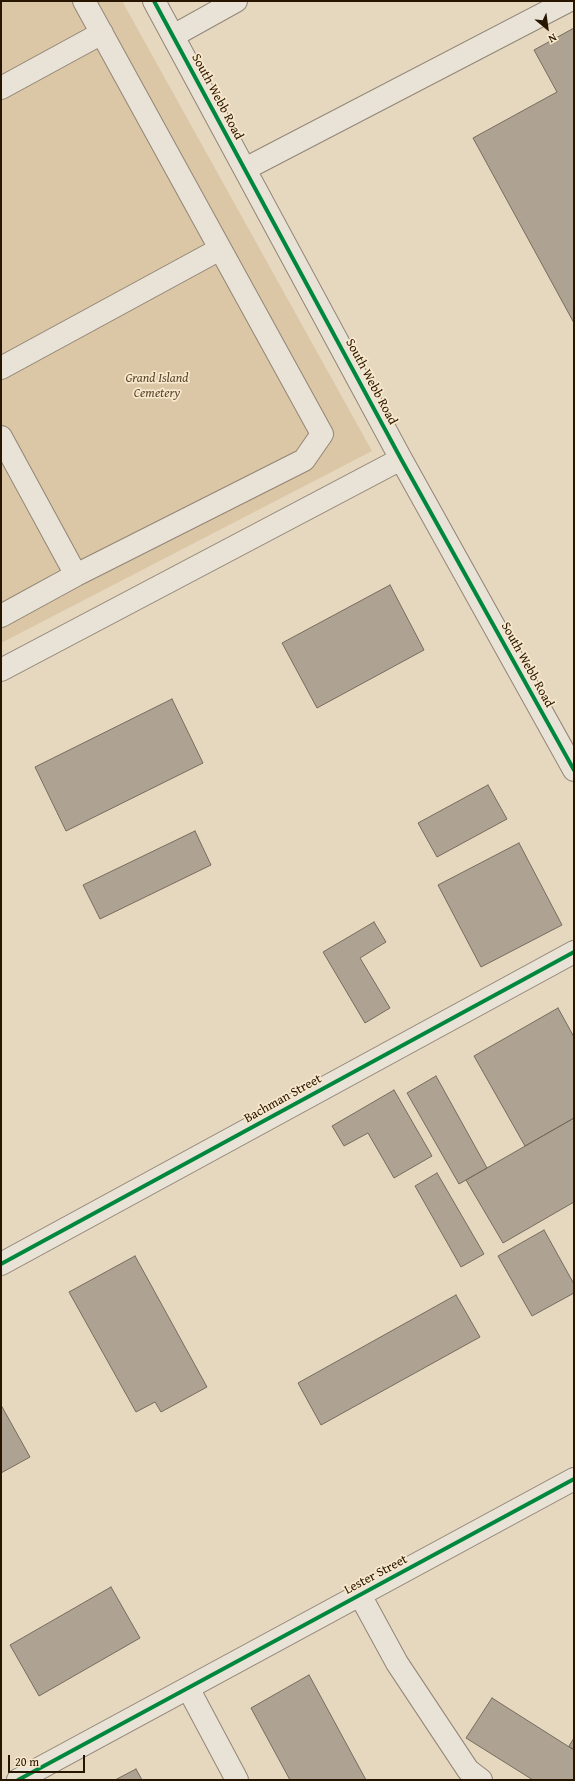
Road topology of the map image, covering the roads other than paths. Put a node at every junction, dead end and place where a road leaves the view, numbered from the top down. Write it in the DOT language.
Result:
graph roads {
  1 [pos="84,1"];
  2 [pos="154,1"];
  3 [pos="236,1"];
  4 [pos="568,1"];
  5 [pos="102,33"];
  6 [pos="173,36"];
  7 [pos="1,88"];
  8 [pos="245,169"];
  9 [pos="220,249"];
  10 [pos="1,368"];
  11 [pos="1,437"];
  12 [pos="402,459"];
  13 [pos="76,575"];
  14 [pos="1,616"];
  15 [pos="1,670"];
  16 [pos="574,770"];
  17 [pos="574,952"];
  18 [pos="1,1264"];
  19 [pos="574,1479"];
  20 [pos="360,1595"];
  21 [pos="188,1688"];
  22 [pos="18,1780"];
  23 [pos="237,1780"];
  24 [pos="481,1780"];
  1 -- 5 [label="street"];
  2 -- 6 [label="street, South Webb Road"];
  3 -- 6 [label="street"];
  4 -- 8 [label="street"];
  5 -- 7 [label="street"];
  5 -- 9 [label="street"];
  6 -- 8 [label="street, South Webb Road"];
  8 -- 12 [label="street, South Webb Road"];
  9 -- 10 [label="street"];
  9 -- 13 [label="street"];
  11 -- 13 [label="street"];
  12 -- 15 [label="street"];
  12 -- 16 [label="street, South Webb Road"];
  13 -- 14 [label="street"];
  17 -- 18 [label="street, Bachman Street"];
  19 -- 20 [label="street, Lester Street"];
  20 -- 21 [label="street, Lester Street"];
  20 -- 24 [label="street"];
  21 -- 22 [label="street, Lester Street"];
  21 -- 23 [label="street"];
}
